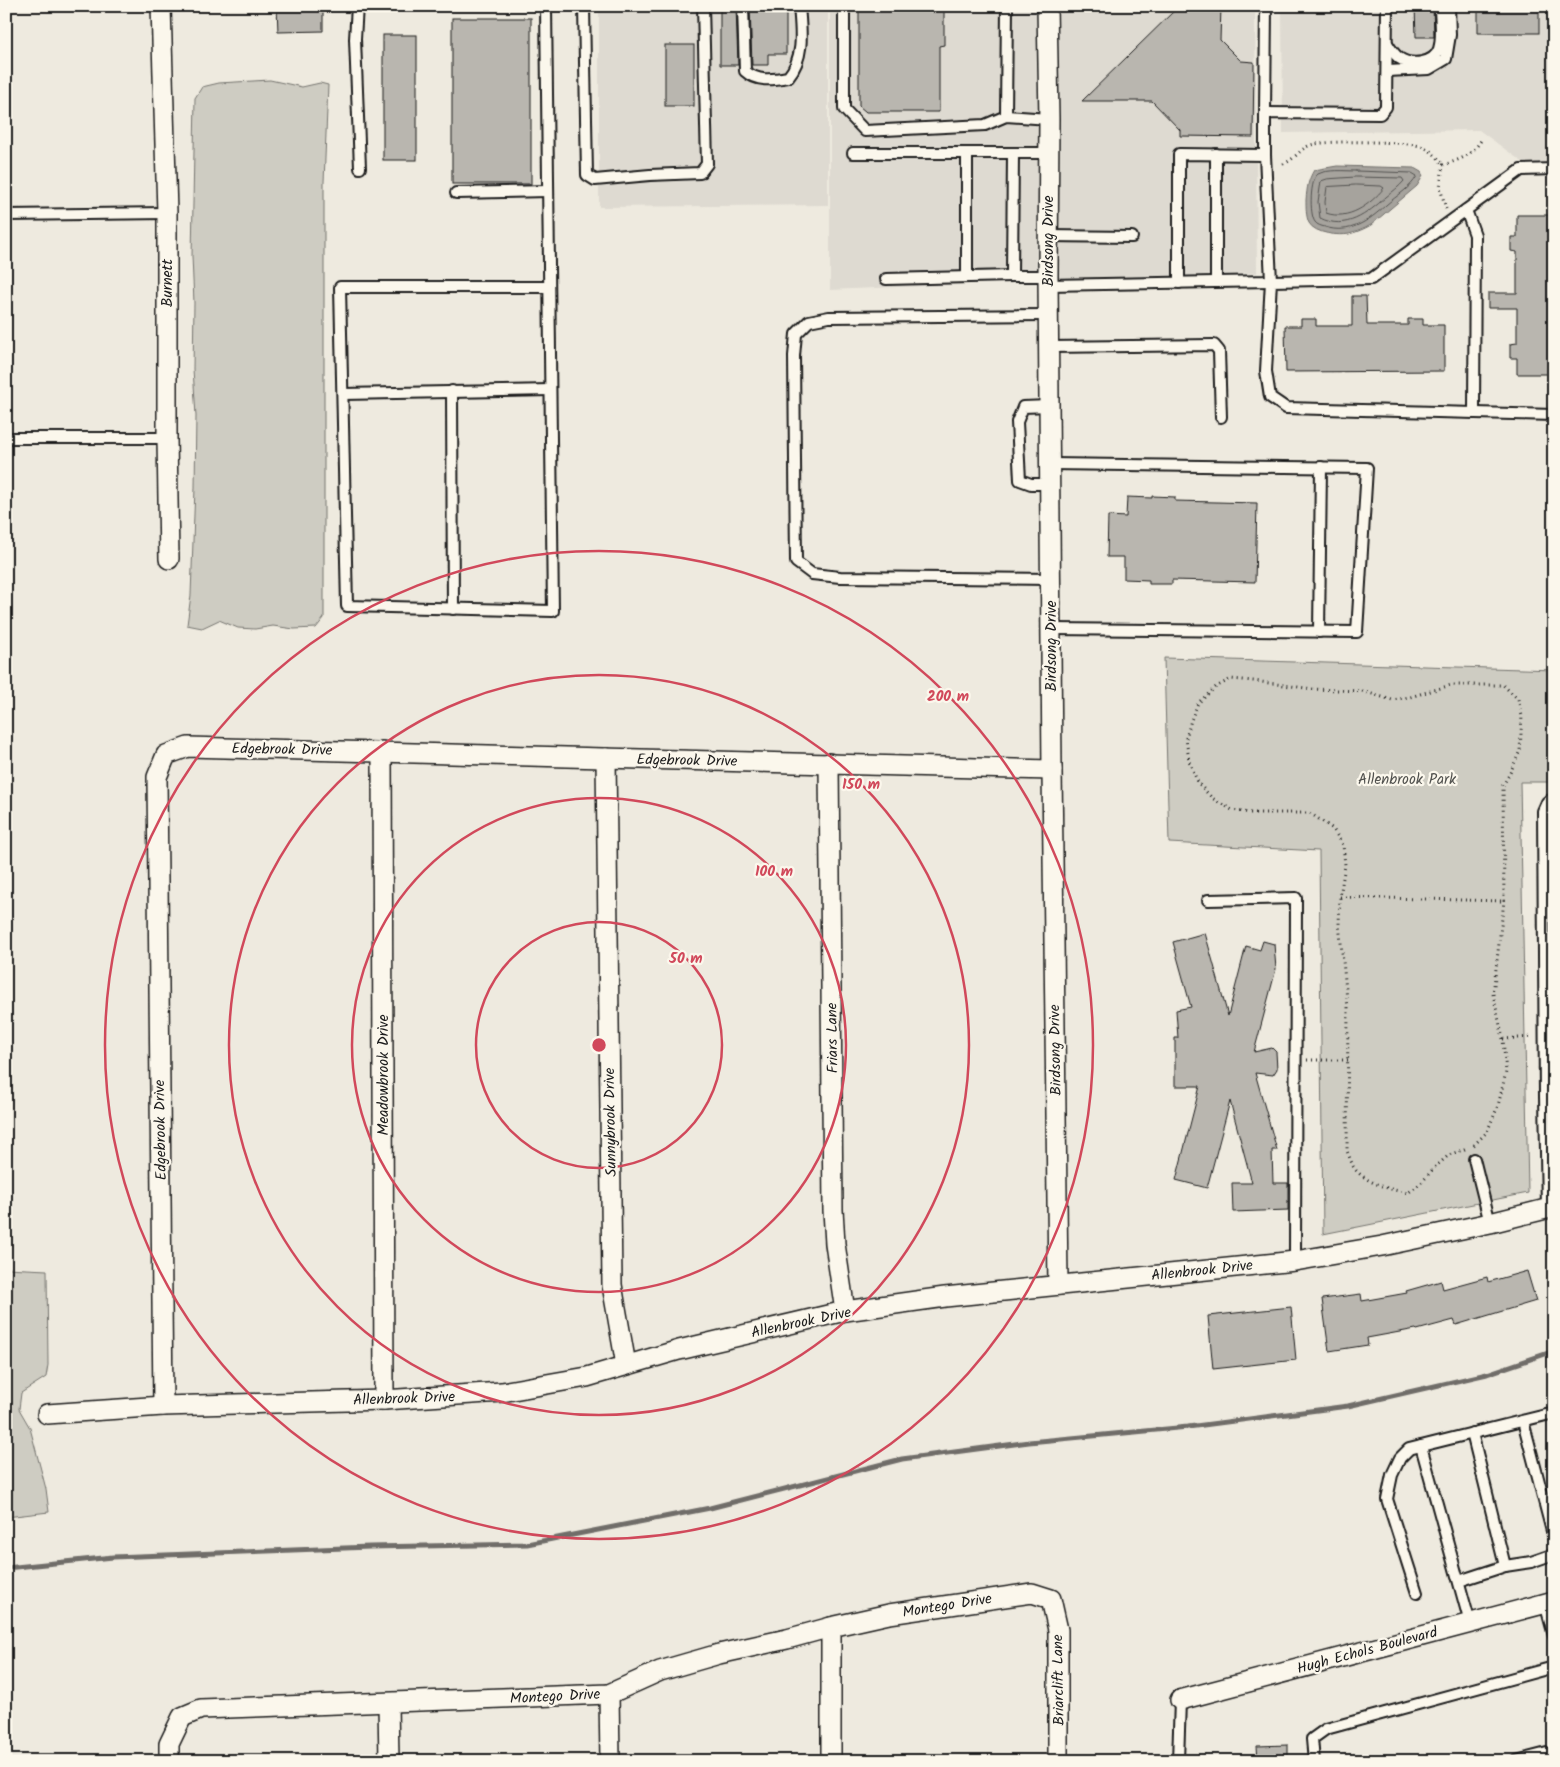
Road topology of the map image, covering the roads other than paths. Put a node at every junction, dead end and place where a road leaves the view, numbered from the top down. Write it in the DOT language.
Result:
graph roads {
  1 [pos="161,6"];
  2 [pos="357,6"];
  3 [pos="546,6"];
  4 [pos="584,6"];
  5 [pos="702,6"];
  6 [pos="743,6"];
  7 [pos="799,6"];
  8 [pos="844,6"];
  9 [pos="1007,6"];
  10 [pos="1047,6"];
  11 [pos="1266,6"];
  12 [pos="1387,6"];
  13 [pos="1440,6"];
  14 [pos="1450,6"];
  15 [pos="1387,43"];
  16 [pos="1387,71"];
  17 [pos="1265,113"];
  18 [pos="1006,116"];
  19 [pos="1049,119"];
  20 [pos="853,153"];
  21 [pos="967,153"];
  22 [pos="1013,153"];
  23 [pos="1049,153"];
  24 [pos="1216,154"];
  25 [pos="1265,155"];
  26 [pos="360,168"];
  27 [pos="1554,169"];
  28 [pos="548,191"];
  29 [pos="456,193"];
  30 [pos="1466,210"];
  31 [pos="167,213"];
  32 [pos="6,215"];
  33 [pos="1048,236"];
  34 [pos="1132,237"];
  35 [pos="1012,276"];
  36 [pos="967,277"];
  37 [pos="886,279"];
  38 [pos="1048,281"];
  39 [pos="1272,281"];
  40 [pos="1216,282"];
  41 [pos="1179,283"];
  42 [pos="549,287"];
  43 [pos="1048,315"];
  44 [pos="1049,347"];
  45 [pos="550,390"];
  46 [pos="452,392"];
  47 [pos="343,394"];
  48 [pos="1049,406"];
  49 [pos="1474,413"];
  50 [pos="1554,415"];
  51 [pos="1221,417"];
  52 [pos="6,438"];
  53 [pos="167,438"];
  54 [pos="1050,464"];
  55 [pos="1320,467"];
  56 [pos="1050,484"];
  57 [pos="169,560"];
  58 [pos="1051,579"];
  59 [pos="453,609"];
  60 [pos="1052,629"];
  61 [pos="1319,632"];
  62 [pos="382,751"];
  63 [pos="606,758"];
  64 [pos="830,763"];
  65 [pos="1052,770"];
  66 [pos="1554,798"];
  67 [pos="1208,900"];
  68 [pos="1550,1096"];
  69 [pos="1474,1159"];
  70 [pos="1550,1208"];
  71 [pos="1490,1223"];
  72 [pos="1295,1261"];
  73 [pos="1058,1285"];
  74 [pos="845,1311"];
  75 [pos="626,1365"];
  76 [pos="384,1400"];
  77 [pos="163,1406"];
  78 [pos="1554,1413"];
  79 [pos="47,1414"];
  80 [pos="1523,1421"];
  81 [pos="1472,1433"];
  82 [pos="1421,1446"];
  83 [pos="1554,1539"];
  84 [pos="1554,1554"];
  85 [pos="1505,1566"];
  86 [pos="1459,1581"];
  87 [pos="1417,1593"];
  88 [pos="1050,1599"];
  89 [pos="1550,1602"];
  90 [pos="1470,1623"];
  91 [pos="831,1627"];
  92 [pos="1554,1636"];
  93 [pos="1554,1667"];
  94 [pos="609,1694"];
  95 [pos="1180,1700"];
  96 [pos="388,1703"];
  97 [pos="1554,1760"];
  98 [pos="169,1761"];
  99 [pos="389,1761"];
  100 [pos="610,1761"];
  101 [pos="831,1761"];
  102 [pos="1058,1761"];
  103 [pos="1178,1761"];
  104 [pos="1314,1761"];
  105 [pos="1516,1761"];
  1 -- 31 [label="street, Burnett"];
  2 -- 26 [label="lane"];
  3 -- 28 [label="lane"];
  4 -- 5 [label="lane"];
  6 -- 7 [label="lane"];
  8 -- 18 [label="lane"];
  9 -- 18 [label="lane"];
  10 -- 19 [label="street, Birdsong Drive"];
  11 -- 17 [label="lane"];
  12 -- 15 [label="lane"];
  13 -- 15 [label="lane"];
  14 -- 16 [label="lane"];
  15 -- 16 [label="lane"];
  16 -- 17 [label="lane"];
  17 -- 25 [label="lane"];
  18 -- 19 [label="lane"];
  19 -- 23 [label="street, Birdsong Drive"];
  20 -- 21 [label="lane"];
  21 -- 22 [label="lane"];
  21 -- 36 [label="lane"];
  22 -- 23 [label="lane"];
  22 -- 35 [label="lane"];
  23 -- 33 [label="street, Birdsong Drive"];
  24 -- 25 [label="lane"];
  24 -- 40 [label="lane"];
  24 -- 41 [label="lane"];
  25 -- 39 [label="lane"];
  27 -- 30 [label="lane"];
  28 -- 29 [label="lane"];
  28 -- 42 [label="lane"];
  30 -- 39 [label="lane"];
  30 -- 49 [label="lane"];
  31 -- 32 [label="lane"];
  31 -- 53 [label="street, Burnett"];
  33 -- 34 [label="lane"];
  33 -- 38 [label="street, Birdsong Drive"];
  35 -- 36 [label="lane"];
  35 -- 38 [label="lane"];
  36 -- 37 [label="lane"];
  38 -- 41 [label="lane"];
  38 -- 43 [label="street, Birdsong Drive"];
  39 -- 40 [label="lane"];
  39 -- 49 [label="lane"];
  40 -- 41 [label="lane"];
  42 -- 45 [label="lane"];
  42 -- 47 [label="lane"];
  43 -- 44 [label="street, Birdsong Drive"];
  43 -- 58 [label="lane"];
  44 -- 48 [label="street, Birdsong Drive"];
  44 -- 51 [label="lane"];
  45 -- 46 [label="lane"];
  45 -- 59 [label="lane"];
  46 -- 47 [label="lane"];
  46 -- 59 [label="lane"];
  47 -- 59 [label="lane"];
  48 -- 54 [label="street, Birdsong Drive"];
  48 -- 56 [label="lane"];
  49 -- 50 [label="lane"];
  52 -- 53 [label="lane"];
  53 -- 57 [label="street, Burnett"];
  54 -- 55 [label="lane"];
  54 -- 56 [label="street, Birdsong Drive"];
  55 -- 61 [label="lane"];
  55 -- 61 [label="lane"];
  56 -- 58 [label="street, Birdsong Drive"];
  58 -- 60 [label="street, Birdsong Drive"];
  60 -- 61 [label="lane"];
  60 -- 65 [label="street, Birdsong Drive"];
  62 -- 63 [label="street, Edgebrook Drive"];
  62 -- 76 [label="street, Meadowbrook Drive"];
  62 -- 77 [label="street, Edgebrook Drive"];
  63 -- 64 [label="street, Edgebrook Drive"];
  63 -- 75 [label="street, Sunnybrook Drive"];
  64 -- 65 [label="street, Edgebrook Drive"];
  64 -- 74 [label="street, Friars Lane"];
  65 -- 73 [label="street, Birdsong Drive"];
  66 -- 68 [label="lane"];
  67 -- 72 [label="lane"];
  68 -- 70 [label="lane"];
  69 -- 71 [label="lane"];
  70 -- 71 [label="street, Allenbrook Drive"];
  71 -- 72 [label="street, Allenbrook Drive"];
  72 -- 73 [label="street, Allenbrook Drive"];
  73 -- 74 [label="street, Allenbrook Drive"];
  74 -- 75 [label="street, Allenbrook Drive"];
  75 -- 76 [label="street, Allenbrook Drive"];
  76 -- 77 [label="street, Allenbrook Drive"];
  77 -- 79 [label="street, Allenbrook Drive"];
  78 -- 80 [label="lane"];
  80 -- 81 [label="lane"];
  80 -- 83 [label="lane"];
  81 -- 82 [label="lane"];
  81 -- 85 [label="lane"];
  82 -- 86 [label="lane"];
  82 -- 87 [label="lane"];
  84 -- 85 [label="lane"];
  85 -- 86 [label="lane"];
  86 -- 90 [label="lane"];
  88 -- 91 [label="street, Montego Drive"];
  88 -- 102 [label="street, Briarclift Lane"];
  89 -- 90 [label="street, Hugh Echols Boulevard"];
  89 -- 92 [label="lane"];
  90 -- 95 [label="street, Hugh Echols Boulevard"];
  91 -- 94 [label="street, Montego Drive"];
  91 -- 101 [label="street"];
  93 -- 104 [label="lane"];
  94 -- 96 [label="street, Montego Drive"];
  94 -- 100 [label="street"];
  95 -- 103 [label="lane"];
  96 -- 98 [label="street, Montego Drive"];
  96 -- 99 [label="street"];
  97 -- 105 [label="lane"];
}
